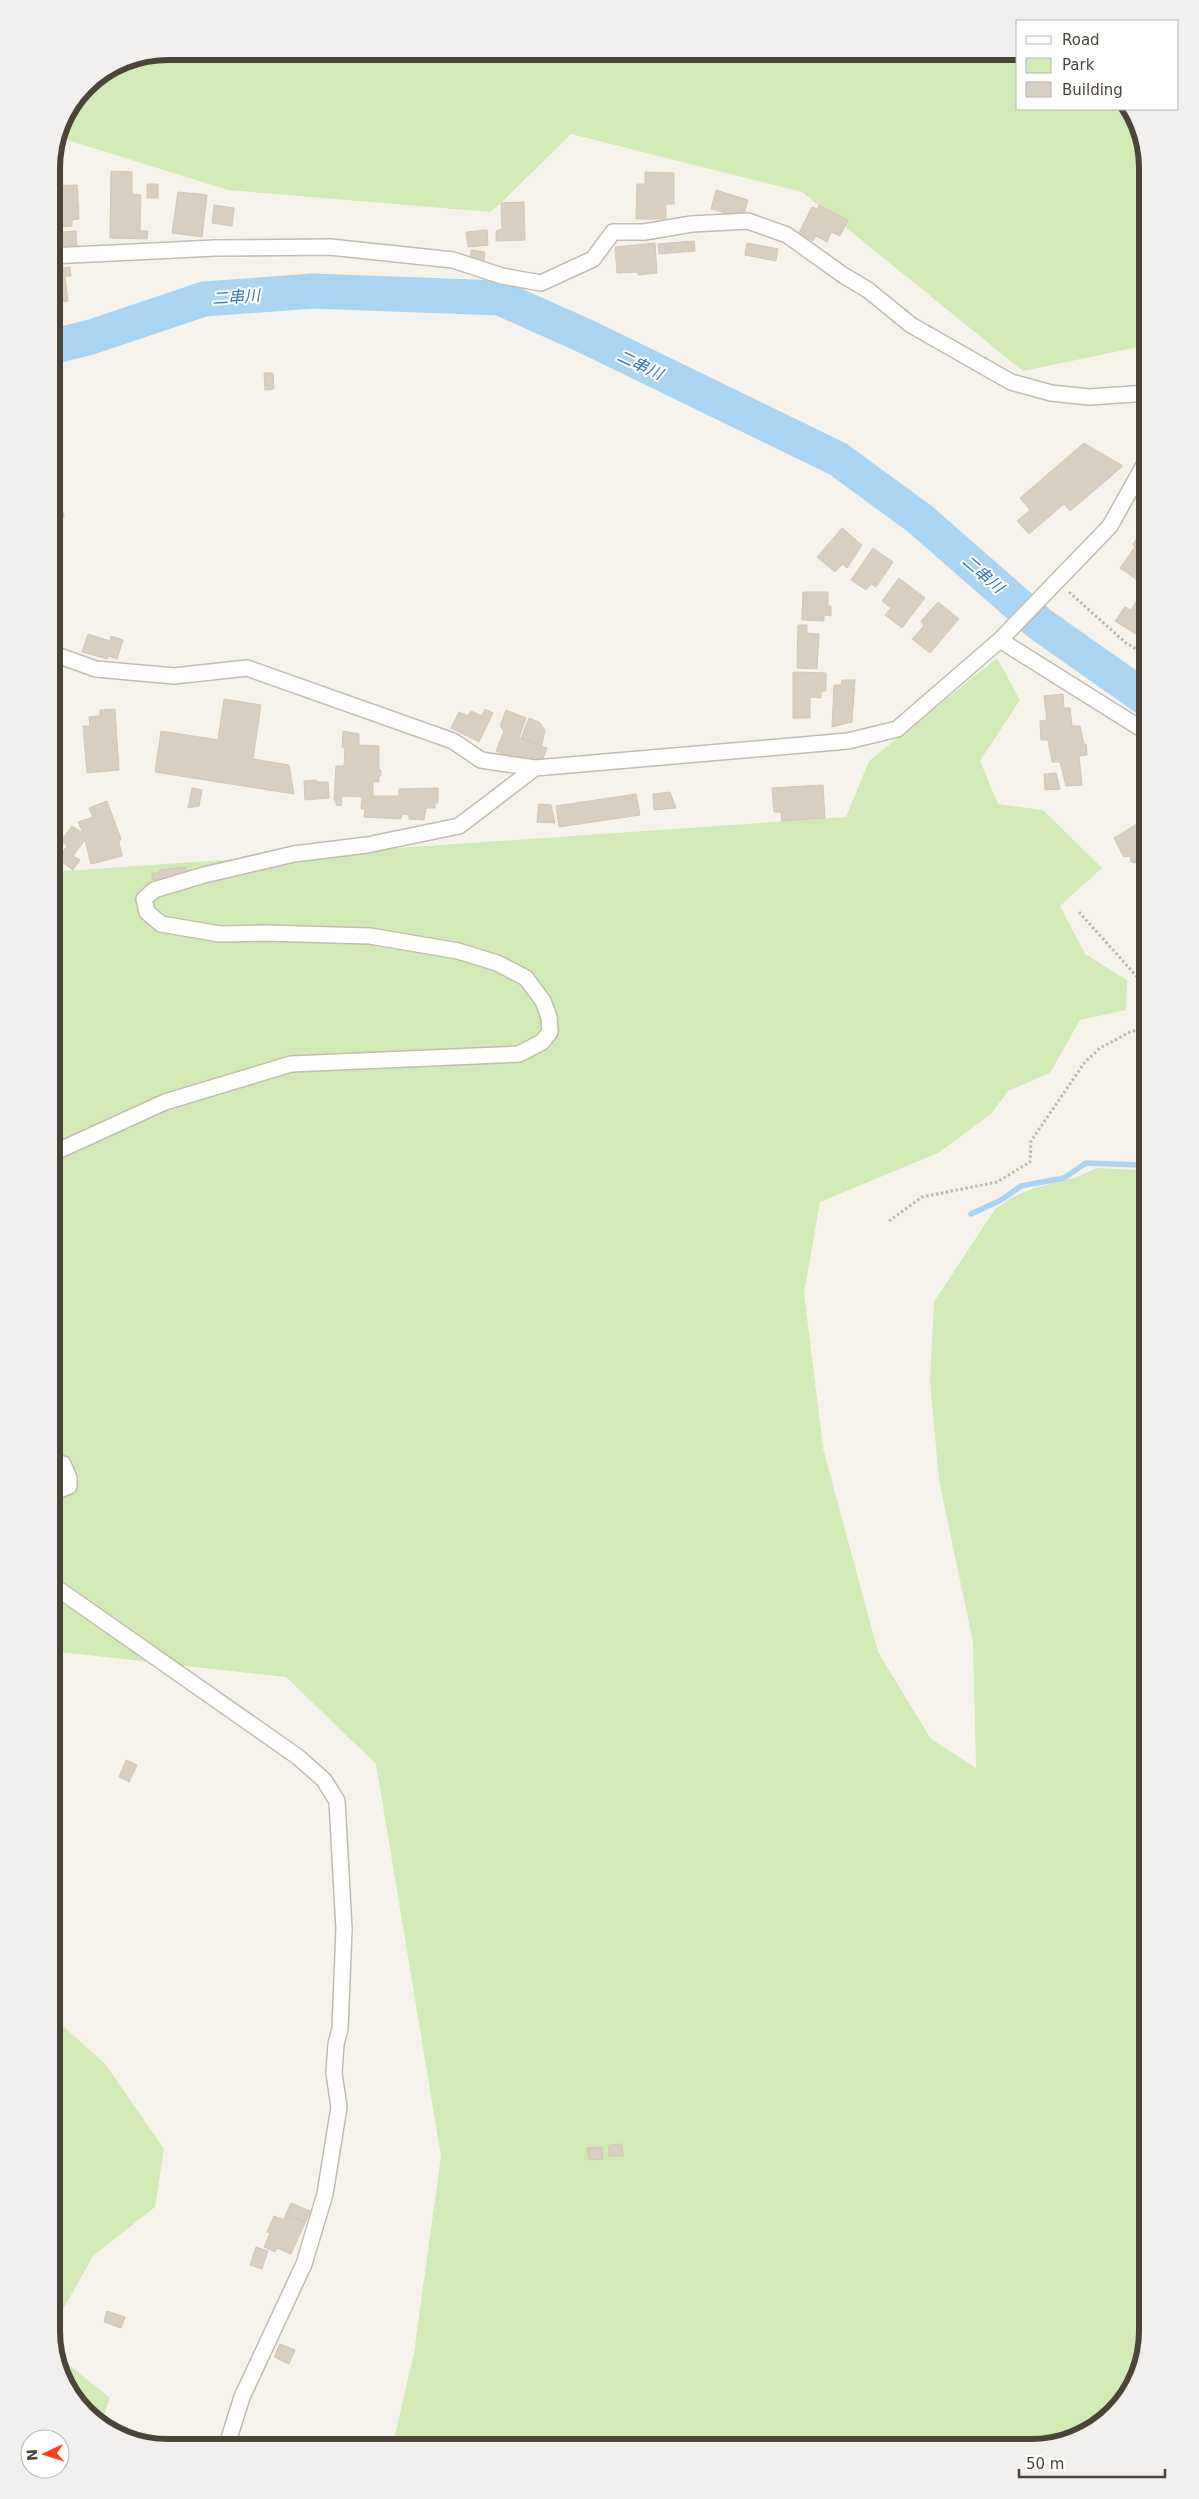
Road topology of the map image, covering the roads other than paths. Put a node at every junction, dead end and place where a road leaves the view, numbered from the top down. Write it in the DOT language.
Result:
graph roads {
  1 [pos="60,256"];
  2 [pos="1139,393"];
  3 [pos="1139,474"];
  4 [pos="1000,640"];
  5 [pos="60,656"];
  6 [pos="1139,727"];
  7 [pos="535,768"];
  8 [pos="60,1150"];
  9 [pos="60,1464"];
  10 [pos="60,1490"];
  11 [pos="60,1590"];
  12 [pos="229,2439"];
  1 -- 2 [label="street"];
  3 -- 4 [label="street"];
  4 -- 6 [label="street"];
  4 -- 7 [label="street"];
  5 -- 7 [label="street"];
  7 -- 8 [label="street"];
  9 -- 10 [label="street"];
  11 -- 12 [label="street"];
}
